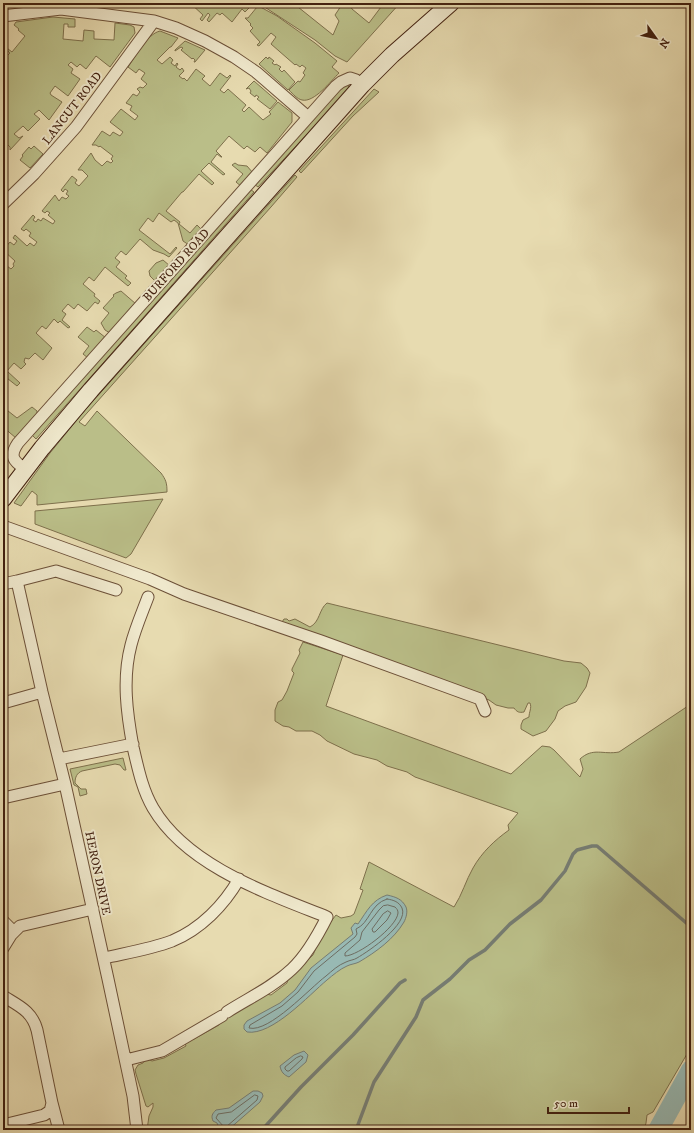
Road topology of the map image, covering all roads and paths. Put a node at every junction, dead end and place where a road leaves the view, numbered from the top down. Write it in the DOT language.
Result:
graph roads {
  1 [pos="451,3"];
  2 [pos="3,16"];
  3 [pos="154,20"];
  4 [pos="362,84"];
  5 [pos="308,118"];
  6 [pos="3,204"];
  7 [pos="25,470"];
  8 [pos="3,499"];
  9 [pos="3,526"];
  10 [pos="17,581"];
  11 [pos="3,584"];
  12 [pos="116,590"];
  13 [pos="148,597"];
  14 [pos="42,692"];
  15 [pos="3,703"];
  16 [pos="485,711"];
  17 [pos="133,744"];
  18 [pos="59,759"];
  19 [pos="65,784"];
  20 [pos="3,798"];
  21 [pos="239,879"];
  22 [pos="93,909"];
  23 [pos="3,921"];
  24 [pos="14,932"];
  25 [pos="3,948"];
  26 [pos="104,958"];
  27 [pos="3,996"];
  28 [pos="126,1060"];
  29 [pos="52,1103"];
  30 [pos="3,1125"];
  31 [pos="59,1130"];
  32 [pos="137,1130"];
  1 -- 4 [label="main road, BURFORD ROAD"];
  2 -- 3 [label="street"];
  3 -- 5 [label="street"];
  3 -- 6 [label="street, LANCUT ROAD"];
  4 -- 5 [label="street, BURFORD ROAD"];
  4 -- 7 [label="main road, BURFORD ROAD"];
  5 -- 7 [label="street, BURFORD ROAD"];
  7 -- 8 [label="main road, BURFORD ROAD"];
  9 -- 16 [label="street"];
  10 -- 11 [label="street"];
  10 -- 12 [label="street"];
  10 -- 14 [label="street, HERON DRIVE"];
  13 -- 17 [label="street"];
  14 -- 15 [label="street"];
  14 -- 18 [label="street, HERON DRIVE"];
  17 -- 18 [label="street"];
  17 -- 21 [label="street"];
  18 -- 19 [label="street, HERON DRIVE"];
  19 -- 20 [label="street"];
  19 -- 22 [label="street, HERON DRIVE"];
  21 -- 26 [label="street"];
  21 -- 28 [label="street"];
  22 -- 24 [label="street"];
  22 -- 26 [label="street, HERON DRIVE"];
  23 -- 24 [label="street"];
  24 -- 25 [label="street"];
  26 -- 28 [label="street, HERON DRIVE"];
  27 -- 29 [label="street"];
  28 -- 32 [label="street, HERON DRIVE"];
  29 -- 30 [label="street"];
  29 -- 31 [label="street"];
}
